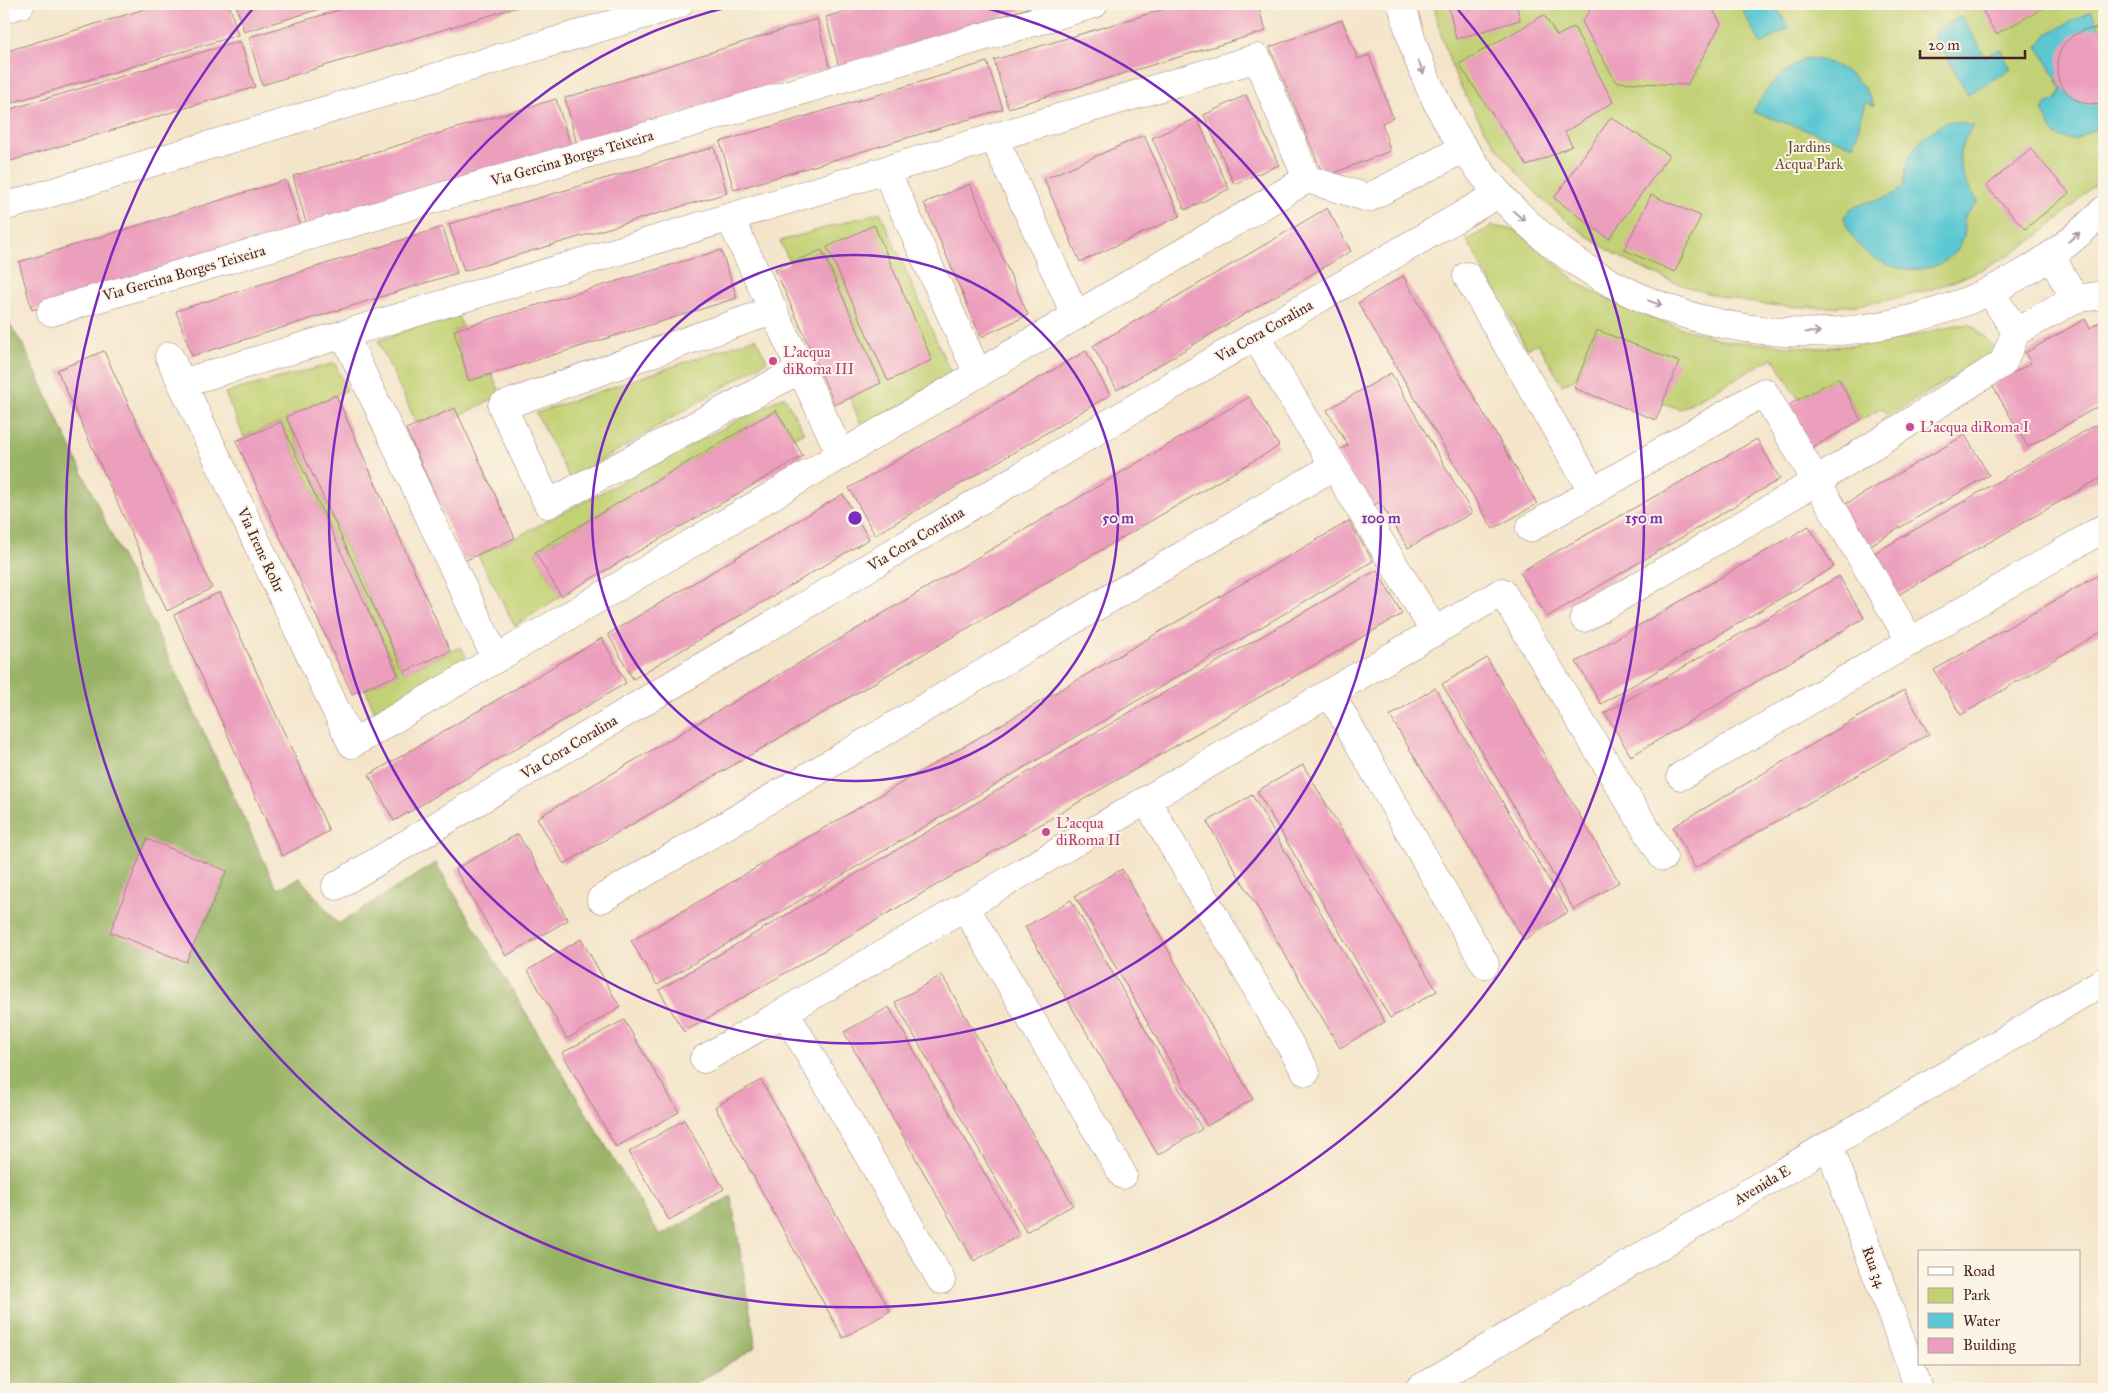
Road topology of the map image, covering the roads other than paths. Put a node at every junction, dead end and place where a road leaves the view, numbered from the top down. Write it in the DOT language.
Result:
graph roads {
  1 [pos="21,4"];
  2 [pos="679,4"];
  3 [pos="1094,4"];
  4 [pos="1402,4"];
  5 [pos="4,9"];
  6 [pos="994,138"];
  7 [pos="1463,149"];
  8 [pos="886,171"];
  9 [pos="1307,180"];
  10 [pos="1498,194"];
  11 [pos="4,207"];
  12 [pos="2104,210"];
  13 [pos="730,218"];
  14 [pos="2051,256"];
  15 [pos="1467,276"];
  16 [pos="1990,291"];
  17 [pos="2104,295"];
  18 [pos="2075,299"];
  19 [pos="774,310"];
  20 [pos="51,312"];
  21 [pos="1076,316"];
  22 [pos="2016,332"];
  23 [pos="344,334"];
  24 [pos="1255,336"];
  25 [pos="169,356"];
  26 [pos="801,369"];
  27 [pos="978,374"];
  28 [pos="182,383"];
  29 [pos="841,455"];
  30 [pos="1334,466"];
  31 [pos="1818,480"];
  32 [pos="1593,492"];
  33 [pos="1530,528"];
  34 [pos="2104,528"];
  35 [pos="1584,618"];
  36 [pos="1435,632"];
  37 [pos="1911,642"];
  38 [pos="496,659"];
  39 [pos="1330,693"];
  40 [pos="1681,776"];
  41 [pos="1146,800"];
  42 [pos="1663,857"];
  43 [pos="336,886"];
  44 [pos="601,899"];
  45 [pos="965,906"];
  46 [pos="1485,964"];
  47 [pos="2104,981"];
  48 [pos="785,1012"];
  49 [pos="704,1059"];
  50 [pos="1306,1072"];
  51 [pos="1829,1144"];
  52 [pos="1123,1175"];
  53 [pos="941,1280"];
  54 [pos="1419,1389"];
  55 [pos="1919,1389"];
  1 -- 5 [label="street"];
  2 -- 11 [label="street"];
  3 -- 20 [label="street, Via Gercina Borges Teixeira"];
  4 -- 7 [label="street, one-way"];
  6 -- 8 [label="street"];
  6 -- 9 [label="street"];
  6 -- 21 [label="street"];
  7 -- 9 [label="street"];
  7 -- 10 [label="street"];
  8 -- 13 [label="street"];
  8 -- 27 [label="street"];
  9 -- 21 [label="street"];
  10 -- 16 [label="street, one-way"];
  10 -- 24 [label="street, Via Cora Coralina"];
  14 -- 12 [label="street, one-way"];
  13 -- 19 [label="street"];
  13 -- 23 [label="street"];
  14 -- 16 [label="street"];
  14 -- 18 [label="street"];
  15 -- 32 [label="street"];
  16 -- 22 [label="street"];
  17 -- 18 [label="street"];
  18 -- 22 [label="street"];
  19 -- 26 [label="street"];
  19 -- 26 [label="street"];
  21 -- 27 [label="street"];
  22 -- 31 [label="street"];
  23 -- 28 [label="street"];
  23 -- 38 [label="street"];
  24 -- 30 [label="street"];
  24 -- 43 [label="street, Via Cora Coralina"];
  25 -- 28 [label="street, Via Irene Rohr"];
  26 -- 29 [label="street"];
  27 -- 29 [label="street"];
  28 -- 38 [label="street, Via Irene Rohr"];
  29 -- 38 [label="street"];
  30 -- 36 [label="street"];
  30 -- 44 [label="street"];
  31 -- 32 [label="street"];
  31 -- 35 [label="street"];
  31 -- 37 [label="street"];
  32 -- 33 [label="street"];
  34 -- 37 [label="street"];
  36 -- 39 [label="street"];
  36 -- 42 [label="street"];
  37 -- 40 [label="street"];
  39 -- 41 [label="street"];
  39 -- 46 [label="street"];
  41 -- 45 [label="street"];
  41 -- 50 [label="street"];
  45 -- 48 [label="street"];
  45 -- 52 [label="street"];
  47 -- 51 [label="street, Avenida E"];
  48 -- 49 [label="street"];
  48 -- 53 [label="street"];
  51 -- 54 [label="street, Avenida E"];
  51 -- 55 [label="street, Rua 34"];
}
